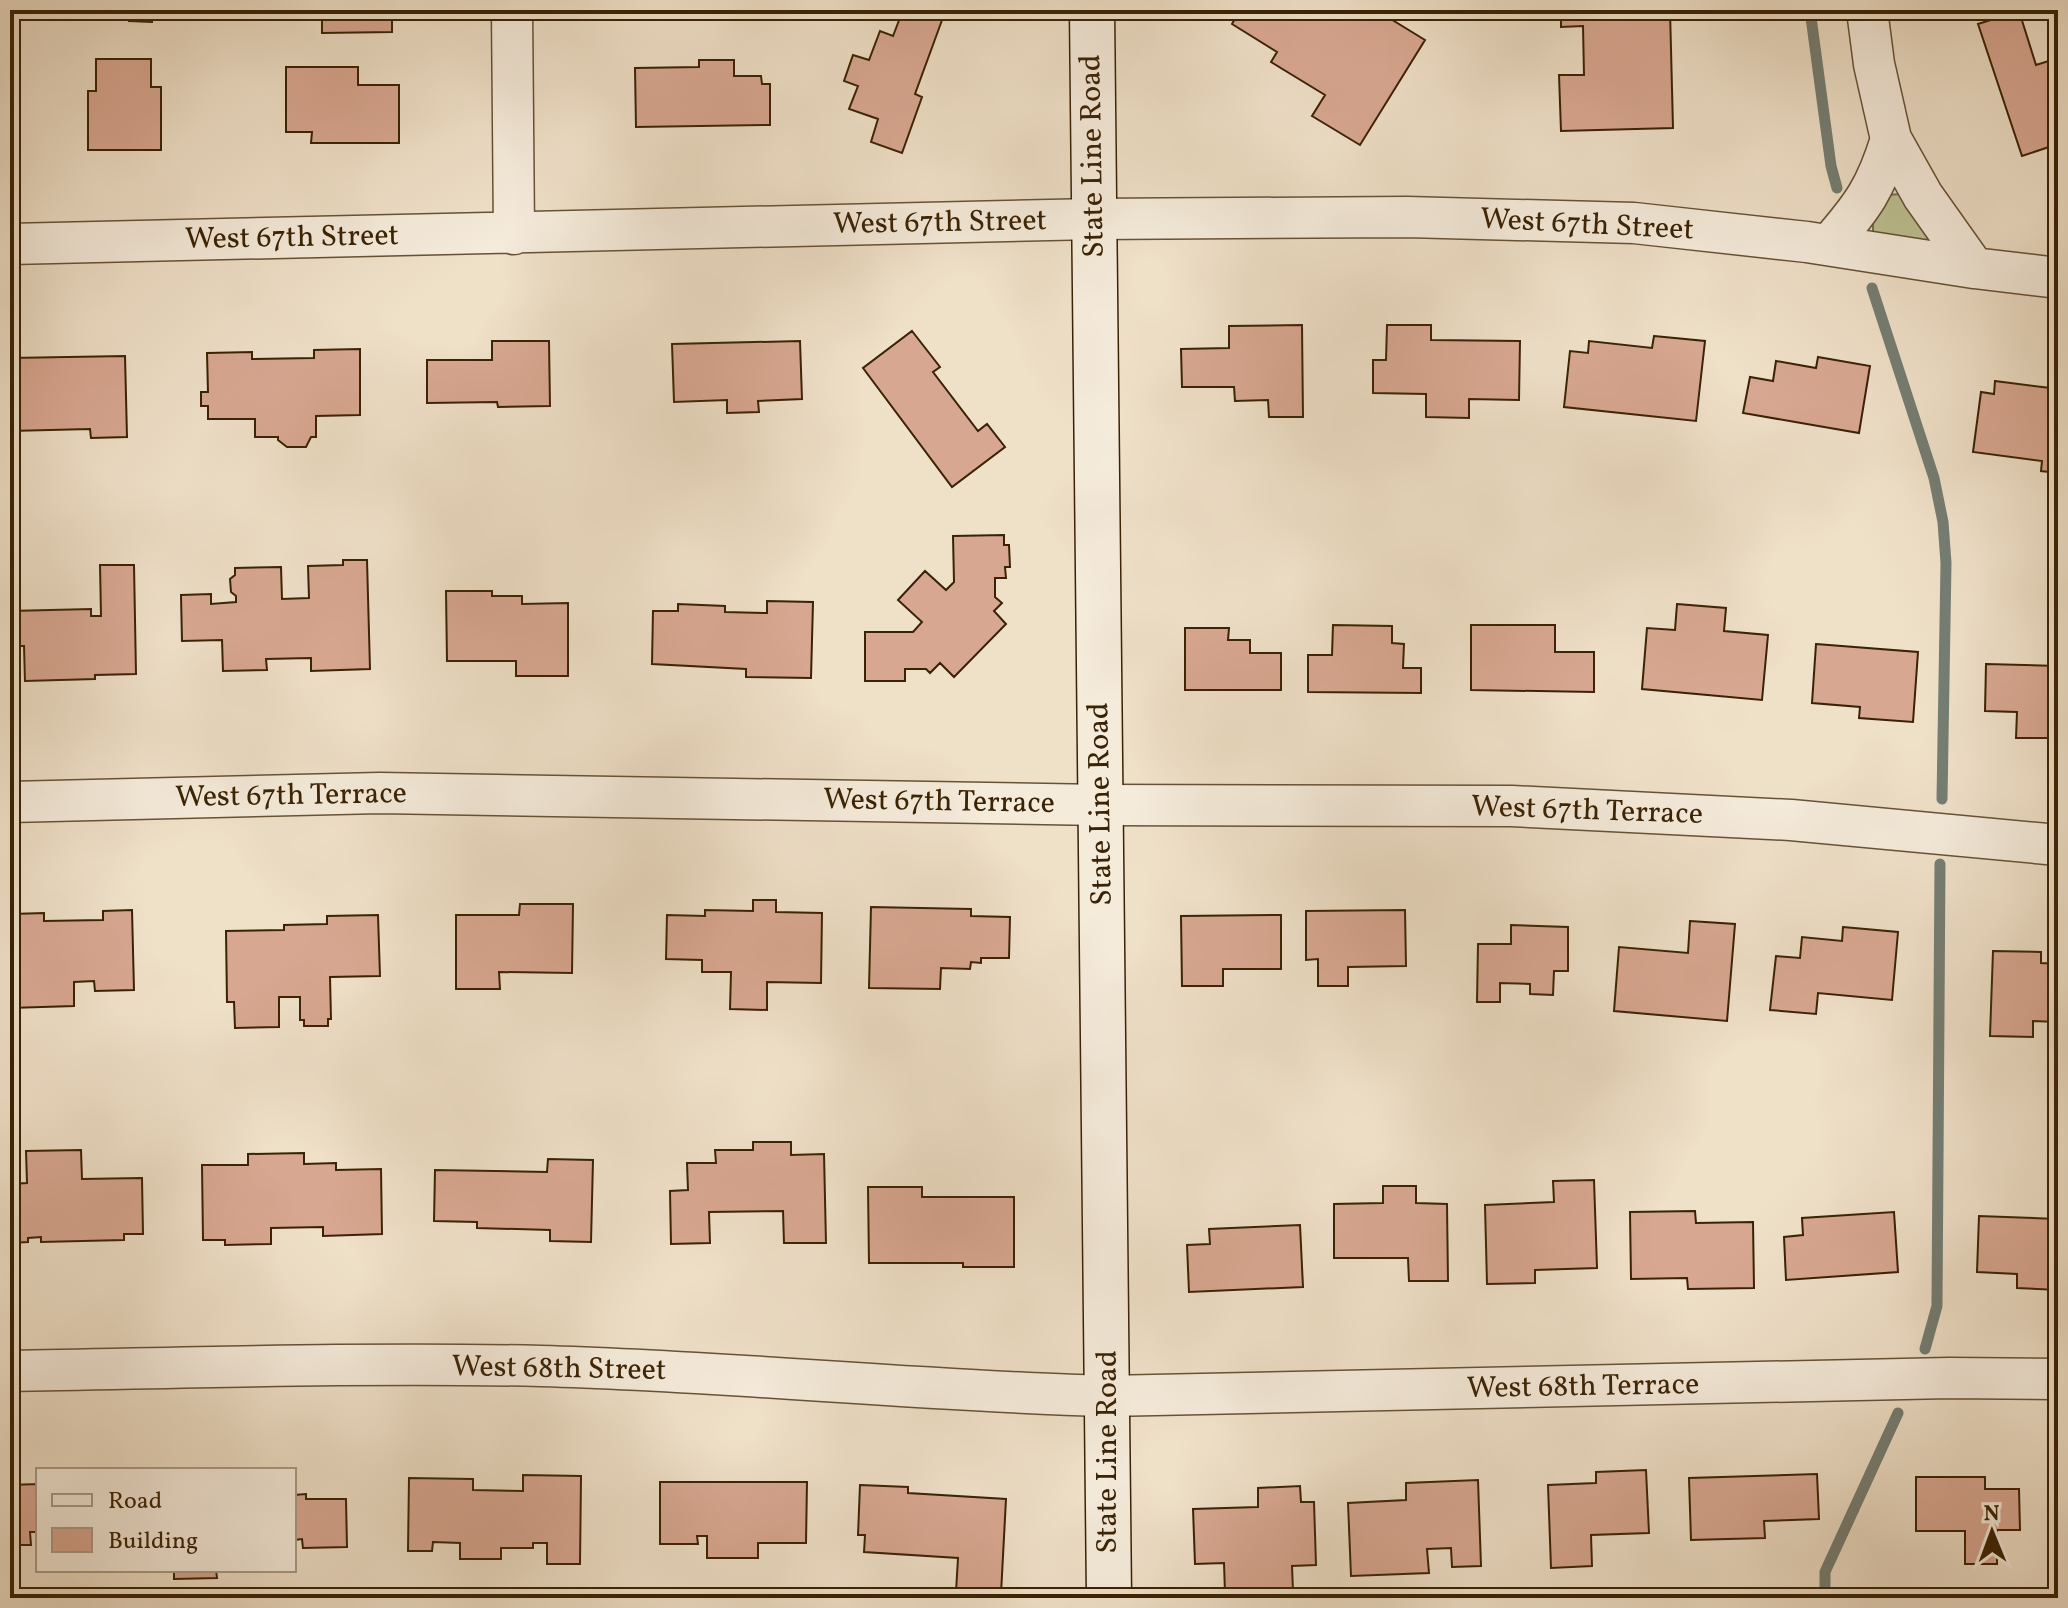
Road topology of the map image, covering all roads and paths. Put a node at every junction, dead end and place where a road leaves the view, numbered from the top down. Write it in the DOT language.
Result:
graph roads {
  1 [pos="512,10"];
  2 [pos="1092,10"];
  3 [pos="1867,10"];
  4 [pos="1891,139"];
  5 [pos="1094,219"];
  6 [pos="514,234"];
  7 [pos="10,244"];
  8 [pos="1829,245"];
  9 [pos="1974,268"];
  10 [pos="2058,278"];
  11 [pos="10,802"];
  12 [pos="1101,805"];
  13 [pos="2058,845"];
  14 [pos="10,1371"];
  15 [pos="2058,1379"];
  16 [pos="1107,1396"];
  17 [pos="1109,1598"];
  1 -- 6 [label="street"];
  2 -- 5 [label="main road, State Line Road"];
  3 -- 4 [label="street"];
  4 -- 8 [label="street"];
  4 -- 9 [label="street"];
  5 -- 6 [label="street, West 67th Street"];
  5 -- 8 [label="street, West 67th Street"];
  5 -- 12 [label="main road, State Line Road"];
  6 -- 7 [label="street, West 67th Street"];
  8 -- 9 [label="street, West 67th Street"];
  9 -- 10 [label="street, West 67th Street"];
  11 -- 12 [label="street, West 67th Terrace"];
  12 -- 13 [label="street, West 67th Terrace"];
  12 -- 16 [label="main road, State Line Road"];
  14 -- 16 [label="street, West 68th Street"];
  15 -- 16 [label="street, West 68th Terrace"];
  16 -- 17 [label="main road, State Line Road"];
}
